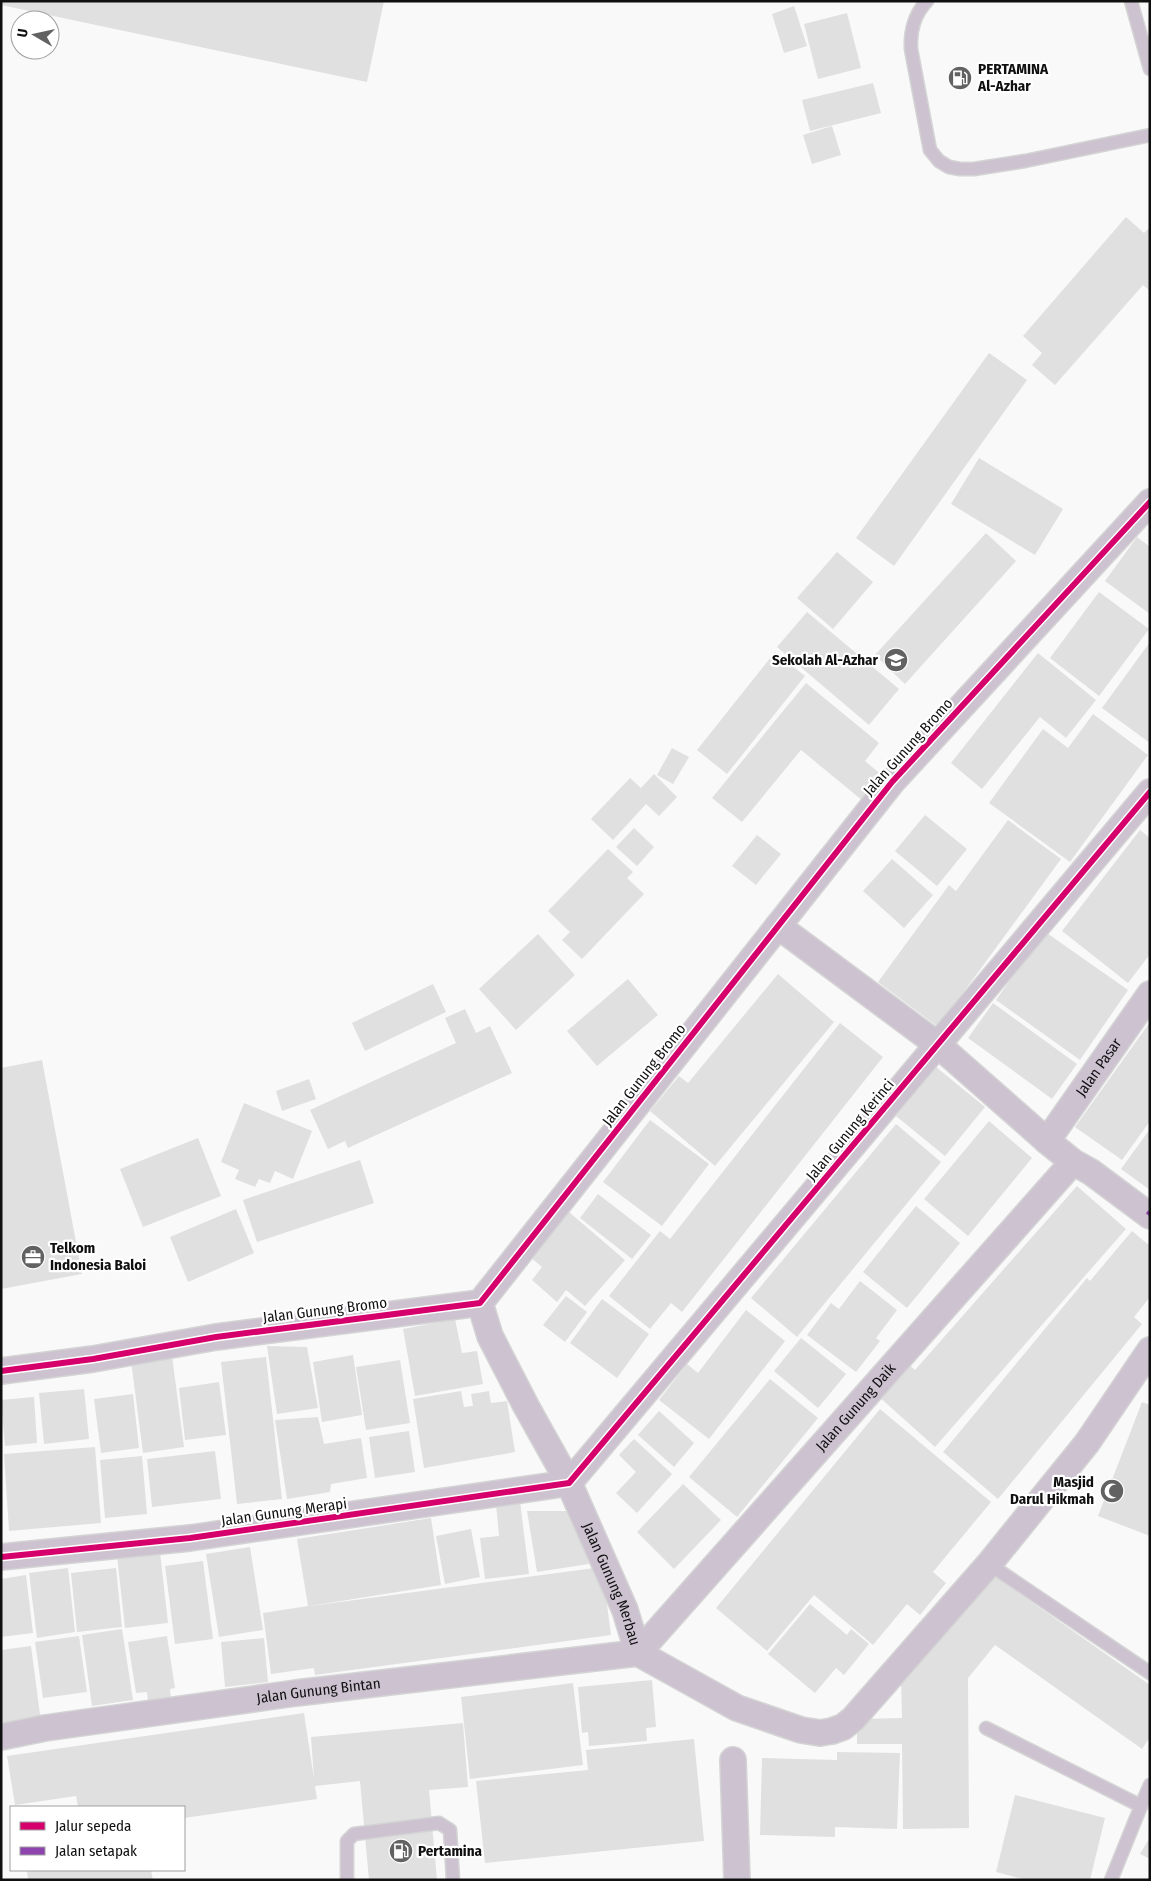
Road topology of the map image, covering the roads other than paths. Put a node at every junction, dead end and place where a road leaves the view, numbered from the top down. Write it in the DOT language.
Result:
graph roads {
  1 [pos="927,1"];
  2 [pos="1131,1"];
  3 [pos="1150,68"];
  4 [pos="1150,135"];
  5 [pos="1150,502"];
  6 [pos="1150,792"];
  7 [pos="778,926"];
  8 [pos="1150,994"];
  9 [pos="938,1045"];
  10 [pos="1046,1141"];
  11 [pos="1073,1162"];
  12 [pos="1149,1214"];
  13 [pos="480,1303"];
  14 [pos="1150,1350"];
  15 [pos="1,1370"];
  16 [pos="569,1482"];
  17 [pos="1,1558"];
  18 [pos="989,1564"];
  19 [pos="638,1653"];
  20 [pos="1150,1673"];
  21 [pos="986,1728"];
  22 [pos="1,1738"];
  23 [pos="733,1760"];
  24 [pos="1150,1785"];
  25 [pos="1141,1806"];
  26 [pos="347,1880"];
  27 [pos="453,1880"];
  28 [pos="737,1880"];
  29 [pos="1111,1880"];
  1 -- 4 [label="lane"];
  2 -- 3 [label="lane"];
  5 -- 7 [label="street, Jalan Gunung Bromo"];
  6 -- 9 [label="street, Jalan Gunung Kerinci"];
  7 -- 9 [label="street"];
  7 -- 13 [label="street, Jalan Gunung Bromo"];
  8 -- 10 [label="street, Jalan Pasar"];
  9 -- 10 [label="street"];
  9 -- 16 [label="street, Jalan Gunung Kerinci"];
  10 -- 11 [label="street"];
  11 -- 12 [label="street"];
  11 -- 19 [label="street, Jalan Gunung Daik"];
  13 -- 15 [label="street, Jalan Gunung Bromo"];
  13 -- 16 [label="street, Jalan Gunung Merbau"];
  14 -- 18 [label="street, Jalan Gunung Merbau"];
  16 -- 17 [label="street, Jalan Gunung Merapi"];
  16 -- 19 [label="street, Jalan Gunung Merbau"];
  18 -- 19 [label="street, Jalan Gunung Merbau"];
  18 -- 20 [label="lane"];
  19 -- 22 [label="street, Jalan Gunung Bintan"];
  21 -- 25 [label="lane"];
  23 -- 28 [label="street"];
  24 -- 25 [label="lane"];
  25 -- 29 [label="lane"];
  26 -- 27 [label="lane"];
}
